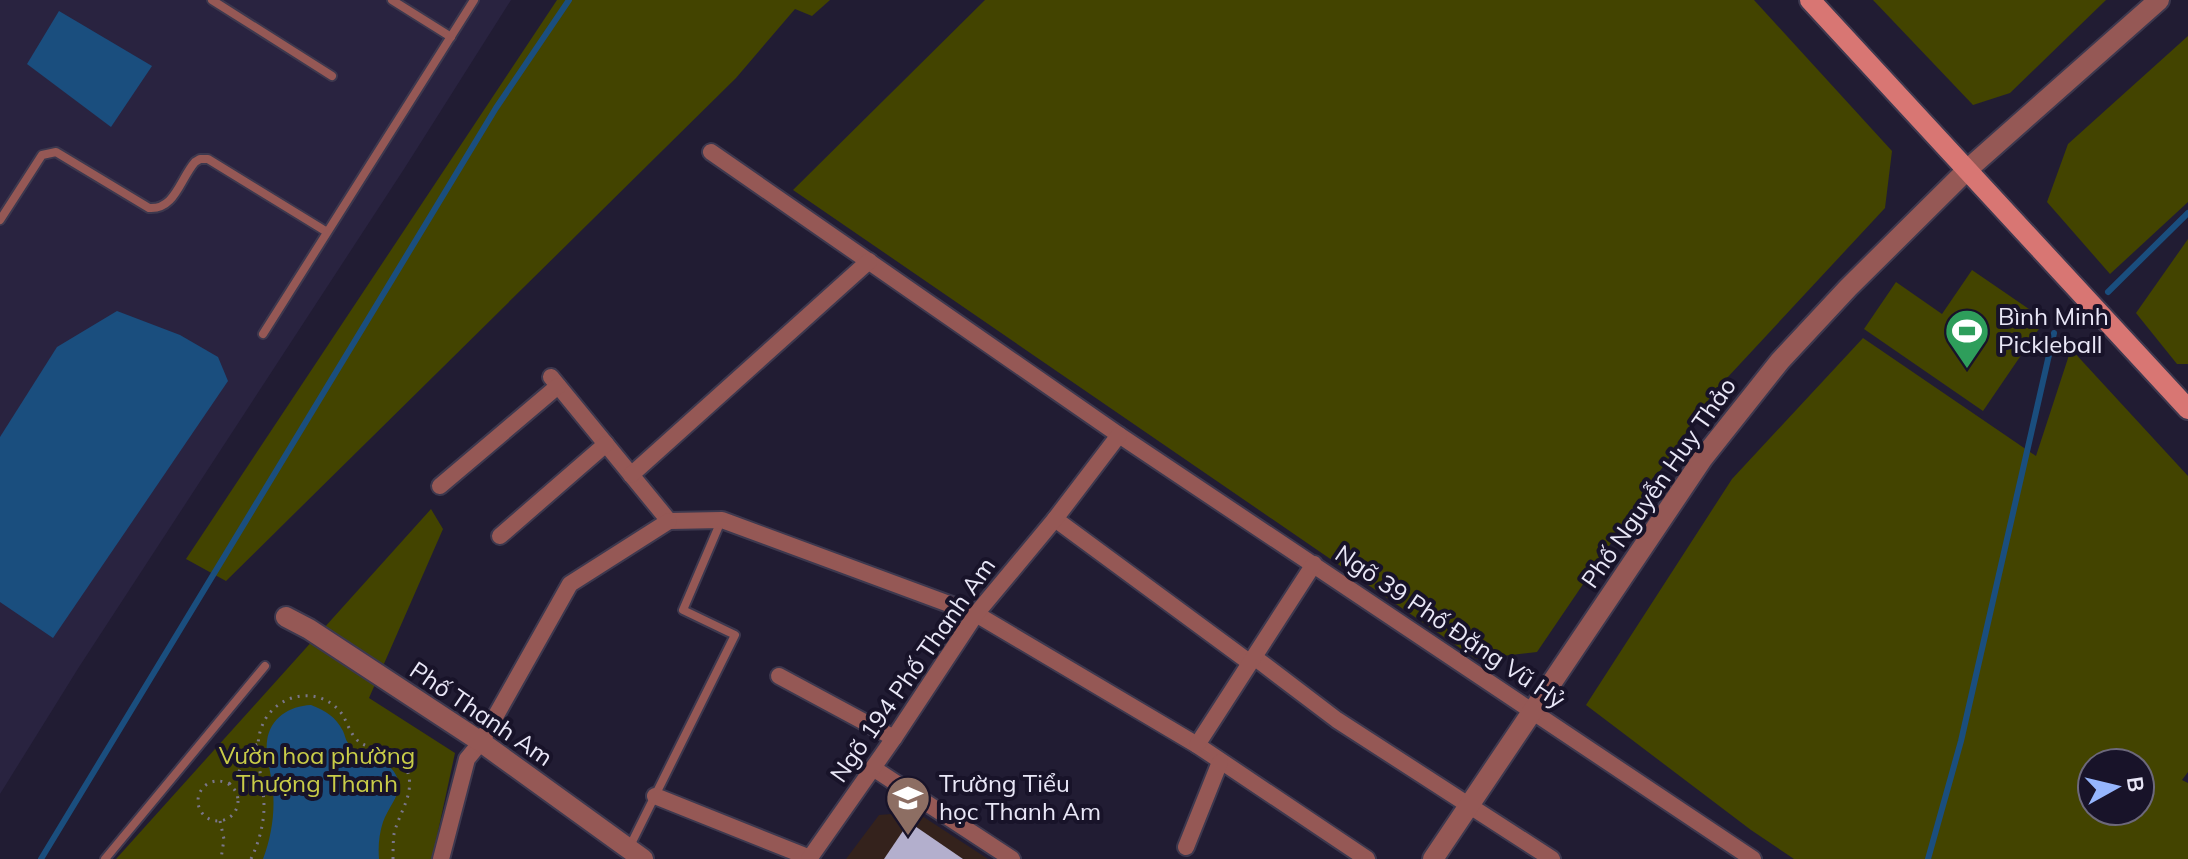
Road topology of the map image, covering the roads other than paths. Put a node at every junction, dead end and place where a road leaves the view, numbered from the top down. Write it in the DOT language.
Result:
graph roads {
  1 [pos="212,0"];
  2 [pos="392,0"];
  3 [pos="474,0"];
  4 [pos="1810,0"];
  5 [pos="2159,0"];
  6 [pos="451,37"];
  7 [pos="332,76"];
  8 [pos="711,152"];
  9 [pos="1967,170"];
  10 [pos="0,220"];
  11 [pos="327,232"];
  12 [pos="869,261"];
  13 [pos="263,334"];
  14 [pos="2188,409"];
  15 [pos="1119,435"];
  16 [pos="606,444"];
  17 [pos="631,475"];
  18 [pos="440,486"];
  19 [pos="1055,519"];
  20 [pos="722,520"];
  21 [pos="669,521"];
  22 [pos="500,536"];
  23 [pos="1314,564"];
  24 [pos="976,614"];
  25 [pos="286,617"];
  26 [pos="1252,660"];
  27 [pos="265,666"];
  28 [pos="779,676"];
  29 [pos="1533,711"];
  30 [pos="894,738"];
  31 [pos="481,742"];
  32 [pos="1197,745"];
  33 [pos="1220,762"];
  34 [pos="873,768"];
  35 [pos="655,796"];
  36 [pos="1469,806"];
  37 [pos="1186,847"];
  38 [pos="1734,853"];
  39 [pos="636,854"];
  40 [pos="442,858"];
  41 [pos="809,858"];
  42 [pos="105,859"];
  43 [pos="1012,859"];
  44 [pos="1367,859"];
  45 [pos="1433,859"];
  46 [pos="1552,859"];
  47 [pos="1753,859"];
  1 -- 7 [label="lane"];
  2 -- 6 [label="lane"];
  3 -- 6 [label="lane"];
  4 -- 9 [label="main road"];
  5 -- 9 [label="street, Phố Nguyễn Huy Thảo"];
  6 -- 11 [label="lane"];
  8 -- 12 [label="street, Ngõ 39 Phố Đặng Vũ Hỷ"];
  9 -- 14 [label="main road"];
  9 -- 29 [label="street, Phố Nguyễn Huy Thảo"];
  10 -- 11 [label="lane"];
  11 -- 13 [label="lane"];
  12 -- 15 [label="street, Ngõ 39 Phố Đặng Vũ Hỷ"];
  12 -- 17 [label="street"];
  15 -- 19 [label="street, Ngõ 194 Phố Thanh Am"];
  15 -- 23 [label="street, Ngõ 39 Phố Đặng Vũ Hỷ"];
  16 -- 17 [label="street"];
  16 -- 18 [label="street"];
  16 -- 22 [label="street"];
  17 -- 21 [label="street"];
  19 -- 24 [label="street, Ngõ 194 Phố Thanh Am"];
  19 -- 26 [label="street"];
  20 -- 21 [label="street"];
  20 -- 24 [label="street"];
  20 -- 35 [label="lane"];
  21 -- 31 [label="street"];
  23 -- 26 [label="street"];
  23 -- 29 [label="street, Ngõ 39 Phố Đặng Vũ Hỷ"];
  24 -- 30 [label="street, Ngõ 194 Phố Thanh Am"];
  24 -- 32 [label="street"];
  25 -- 31 [label="street, Phố Thanh Am"];
  26 -- 32 [label="street"];
  26 -- 36 [label="street"];
  27 -- 42 [label="lane"];
  28 -- 30 [label="street"];
  29 -- 36 [label="street, Phố Nguyễn Huy Thảo"];
  29 -- 38 [label="street, Ngõ 39 Phố Đặng Vũ Hỷ"];
  30 -- 34 [label="street, Ngõ 194 Phố Thanh Am"];
  31 -- 39 [label="street, Phố Thanh Am"];
  31 -- 40 [label="street"];
  32 -- 33 [label="street"];
  33 -- 37 [label="street"];
  33 -- 44 [label="street"];
  34 -- 41 [label="street, Ngõ 194 Phố Thanh Am"];
  34 -- 43 [label="street"];
  35 -- 39 [label="lane"];
  35 -- 41 [label="street"];
  36 -- 45 [label="street, Phố Nguyễn Huy Thảo"];
  36 -- 46 [label="street"];
  38 -- 47 [label="street, Ngõ 39 Phố Đặng Vũ Hỷ"];
}
